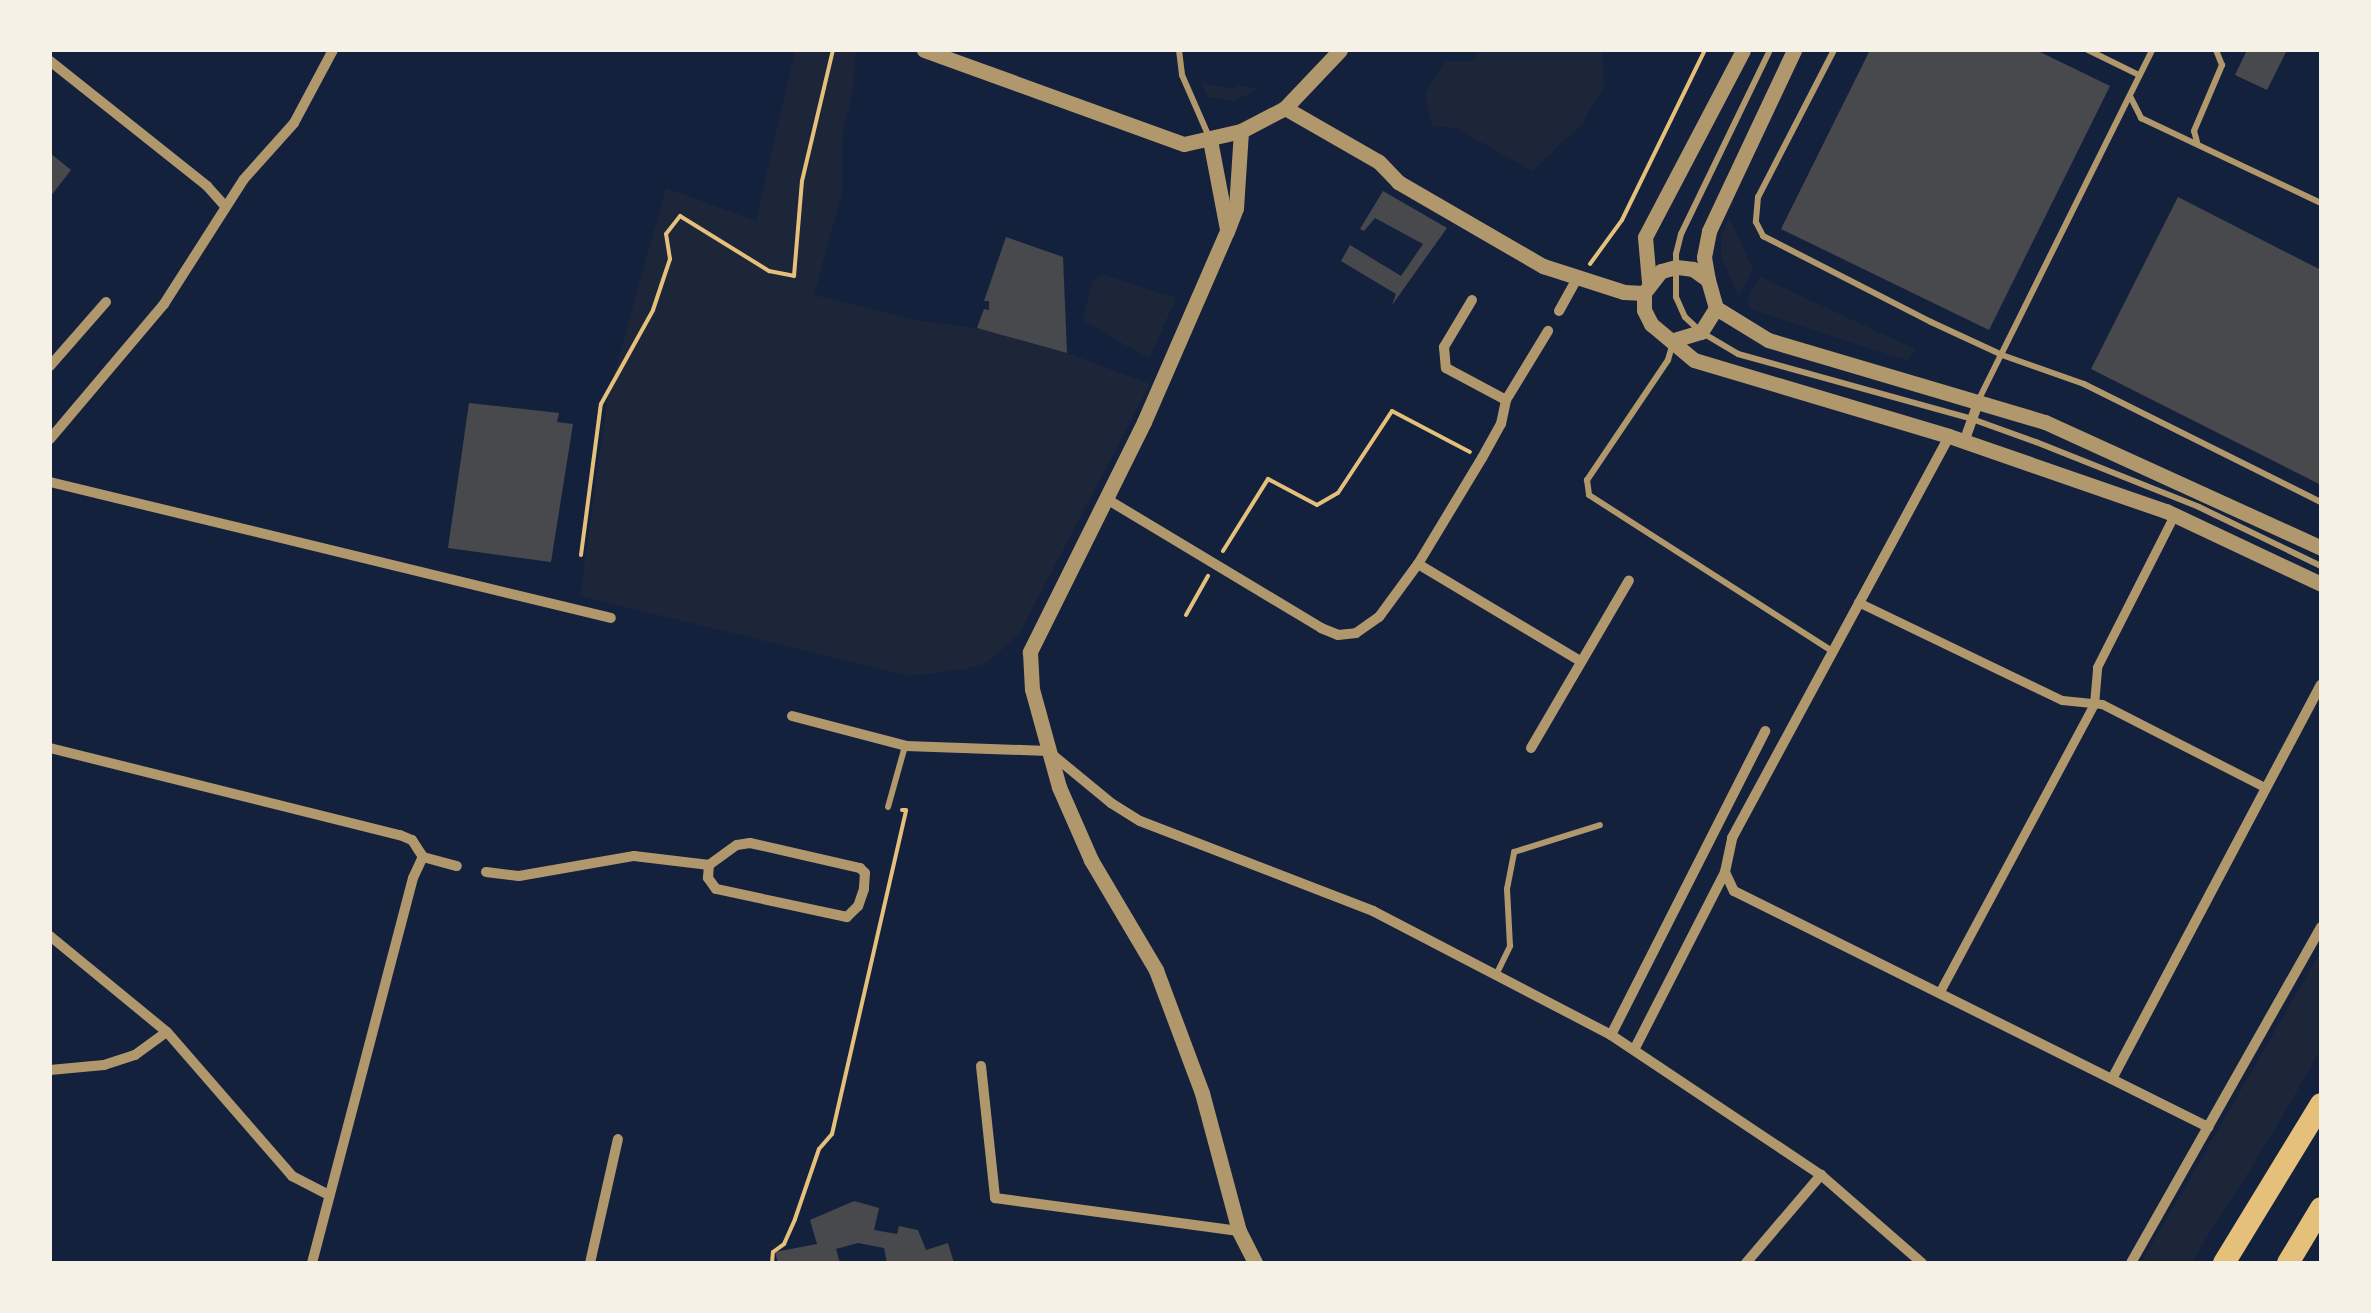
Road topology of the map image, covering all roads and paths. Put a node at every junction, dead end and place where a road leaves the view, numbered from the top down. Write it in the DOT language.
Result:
graph roads {
  1 [pos="333,50"];
  2 [pos="834,50"];
  3 [pos="924,50"];
  4 [pos="1179,50"];
  5 [pos="1340,50"];
  6 [pos="1705,50"];
  7 [pos="1743,50"];
  8 [pos="1770,50"];
  9 [pos="1794,50"];
  10 [pos="1834,50"];
  11 [pos="2088,50"];
  12 [pos="2152,50"];
  13 [pos="2216,50"];
  14 [pos="50,61"];
  15 [pos="2140,75"];
  16 [pos="2130,95"];
  17 [pos="1285,108"];
  18 [pos="1242,132"];
  19 [pos="1210,140"];
  20 [pos="2197,142"];
  21 [pos="2321,203"];
  22 [pos="226,207"];
  23 [pos="1227,231"];
  24 [pos="1676,266"];
  25 [pos="1577,280"];
  26 [pos="1708,280"];
  27 [pos="1647,288"];
  28 [pos="1472,300"];
  29 [pos="106,302"];
  30 [pos="1716,308"];
  31 [pos="1559,311"];
  32 [pos="1548,330"];
  33 [pos="1701,332"];
  34 [pos="1674,340"];
  35 [pos="2002,355"];
  36 [pos="50,366"];
  37 [pos="1506,400"];
  38 [pos="1979,400"];
  39 [pos="1972,419"];
  40 [pos="50,438"];
  41 [pos="1956,439"];
  42 [pos="1482,458"];
  43 [pos="50,482"];
  44 [pos="1105,498"];
  45 [pos="2321,502"];
  46 [pos="2174,515"];
  47 [pos="2321,548"];
  48 [pos="581,554"];
  49 [pos="1214,564"];
  50 [pos="1418,564"];
  51 [pos="2321,566"];
  52 [pos="1629,580"];
  53 [pos="2321,584"];
  54 [pos="1858,602"];
  55 [pos="1186,616"];
  56 [pos="611,618"];
  57 [pos="1832,651"];
  58 [pos="1580,662"];
  59 [pos="2321,684"];
  60 [pos="2094,704"];
  61 [pos="792,716"];
  62 [pos="1765,731"];
  63 [pos="906,746"];
  64 [pos="50,748"];
  65 [pos="1530,748"];
  66 [pos="1048,751"];
  67 [pos="2266,788"];
  68 [pos="888,808"];
  69 [pos="1600,824"];
  70 [pos="423,857"];
  71 [pos="709,865"];
  72 [pos="457,866"];
  73 [pos="486,872"];
  74 [pos="1725,872"];
  75 [pos="2321,927"];
  76 [pos="50,936"];
  77 [pos="1497,973"];
  78 [pos="1940,993"];
  79 [pos="166,1032"];
  80 [pos="1612,1035"];
  81 [pos="1634,1050"];
  82 [pos="981,1066"];
  83 [pos="50,1070"];
  84 [pos="2112,1079"];
  85 [pos="2321,1104"];
  86 [pos="2208,1127"];
  87 [pos="618,1139"];
  88 [pos="1820,1175"];
  89 [pos="329,1195"];
  90 [pos="2321,1208"];
  91 [pos="1240,1231"];
  92 [pos="312,1263"];
  93 [pos="590,1263"];
  94 [pos="772,1263"];
  95 [pos="1254,1263"];
  96 [pos="1746,1263"];
  97 [pos="1922,1263"];
  98 [pos="2131,1263"];
  99 [pos="2224,1263"];
  100 [pos="2288,1263"];
  1 -- 22 [label="street"];
  2 -- 48 [label="path"];
  3 -- 19 [label="street"];
  4 -- 19 [label="lane"];
  5 -- 17 [label="street"];
  6 -- 25 [label="path"];
  7 -- 27 [label="street"];
  8 -- 24 [label="lane"];
  9 -- 26 [label="street"];
  10 -- 35 [label="lane"];
  11 -- 15 [label="lane"];
  12 -- 15 [label="lane"];
  13 -- 20 [label="lane"];
  14 -- 22 [label="street"];
  15 -- 16 [label="lane"];
  16 -- 20 [label="lane"];
  16 -- 35 [label="lane"];
  17 -- 18 [label="street"];
  17 -- 25 [label="street"];
  18 -- 19 [label="street"];
  18 -- 23 [label="street"];
  19 -- 23 [label="street"];
  20 -- 21 [label="lane"];
  22 -- 40 [label="street"];
  23 -- 44 [label="street"];
  24 -- 26 [label="street"];
  24 -- 27 [label="street"];
  24 -- 33 [label="lane"];
  25 -- 27 [label="street"];
  25 -- 31 [label="street"];
  26 -- 30 [label="street"];
  27 -- 34 [label="street"];
  28 -- 37 [label="street"];
  29 -- 36 [label="street"];
  30 -- 33 [label="street"];
  30 -- 38 [label="street"];
  32 -- 37 [label="street"];
  33 -- 34 [label="street"];
  33 -- 39 [label="lane"];
  34 -- 41 [label="street"];
  34 -- 57 [label="lane"];
  35 -- 38 [label="lane"];
  35 -- 45 [label="lane"];
  37 -- 42 [label="street"];
  38 -- 39 [label="street"];
  38 -- 47 [label="street"];
  39 -- 41 [label="street"];
  39 -- 51 [label="lane"];
  41 -- 46 [label="street"];
  41 -- 54 [label="street"];
  42 -- 49 [label="path"];
  42 -- 50 [label="street"];
  43 -- 56 [label="street"];
  44 -- 49 [label="street"];
  44 -- 66 [label="street"];
  46 -- 53 [label="street"];
  46 -- 60 [label="street"];
  49 -- 50 [label="street"];
  49 -- 55 [label="path"];
  50 -- 58 [label="street"];
  52 -- 58 [label="street"];
  54 -- 57 [label="street"];
  54 -- 60 [label="street"];
  57 -- 74 [label="street"];
  58 -- 65 [label="street"];
  59 -- 67 [label="street"];
  60 -- 67 [label="street"];
  60 -- 78 [label="street"];
  61 -- 63 [label="street"];
  62 -- 80 [label="street"];
  63 -- 66 [label="street"];
  63 -- 68 [label="lane"];
  64 -- 70 [label="street"];
  66 -- 77 [label="street"];
  66 -- 91 [label="street"];
  67 -- 84 [label="street"];
  68 -- 94 [label="path"];
  69 -- 77 [label="lane"];
  70 -- 72 [label="street"];
  70 -- 89 [label="street"];
  71 -- 71 [label="street"];
  71 -- 73 [label="street"];
  74 -- 78 [label="street"];
  74 -- 81 [label="street"];
  75 -- 86 [label="street"];
  76 -- 79 [label="street"];
  77 -- 80 [label="street"];
  78 -- 84 [label="street"];
  79 -- 83 [label="street"];
  79 -- 89 [label="street"];
  80 -- 81 [label="street"];
  81 -- 88 [label="street"];
  82 -- 91 [label="street"];
  84 -- 86 [label="street"];
  85 -- 99 [label="highway"];
  86 -- 98 [label="street"];
  87 -- 93 [label="street"];
  88 -- 96 [label="street"];
  88 -- 97 [label="street"];
  89 -- 92 [label="street"];
  90 -- 100 [label="highway"];
  91 -- 95 [label="street"];
}
